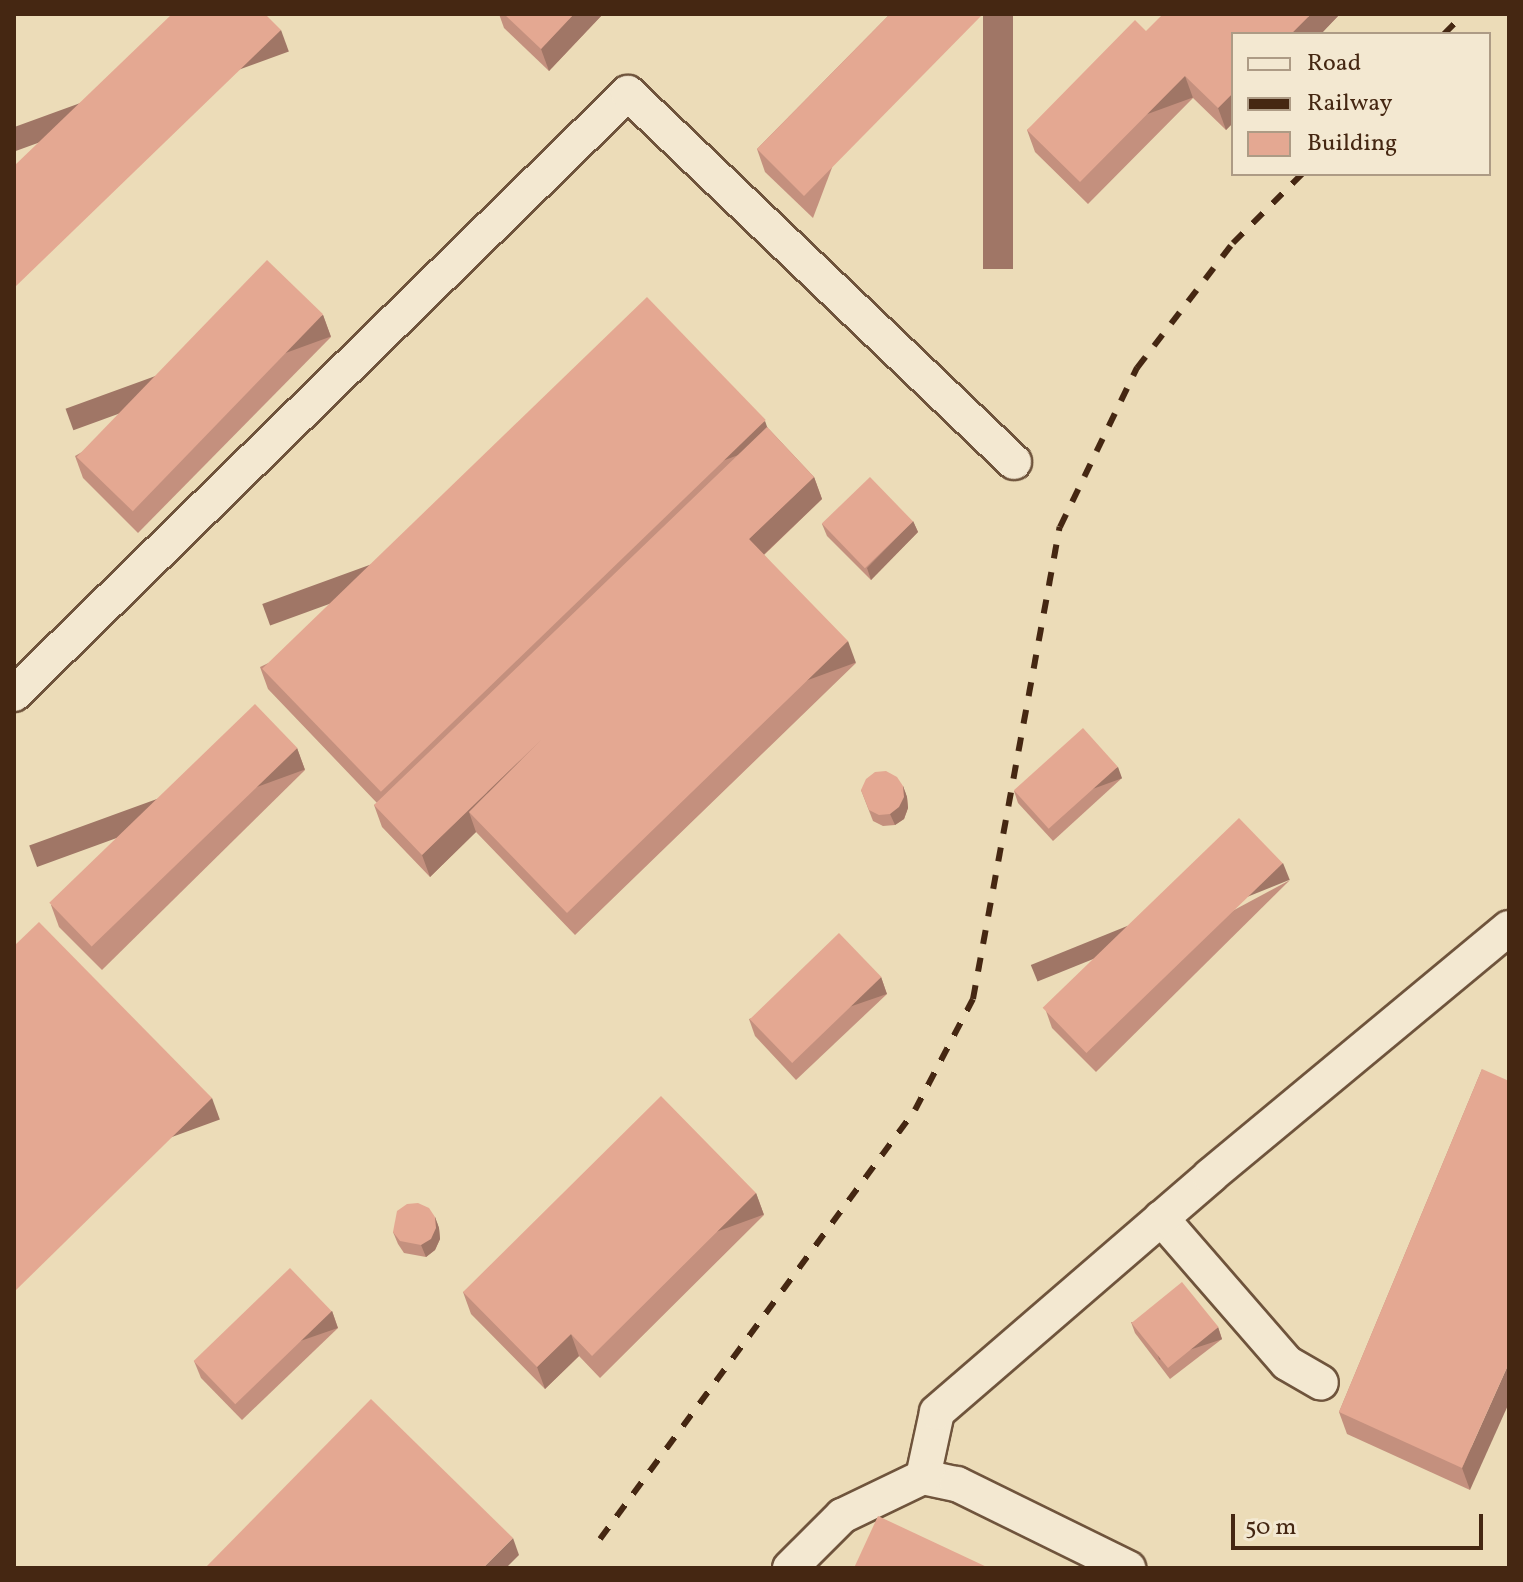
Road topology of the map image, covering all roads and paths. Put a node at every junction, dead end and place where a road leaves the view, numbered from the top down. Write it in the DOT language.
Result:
graph roads {
  1 [pos="1014,462"];
  2 [pos="14,694"];
  3 [pos="1509,928"];
  4 [pos="1161,1218"];
  5 [pos="1321,1383"];
  6 [pos="923,1477"];
  7 [pos="790,1568"];
  8 [pos="1128,1568"];
  1 -- 2 [label="street"];
  3 -- 4 [label="street"];
  4 -- 5 [label="street"];
  4 -- 6 [label="street"];
  6 -- 7 [label="street"];
  6 -- 8 [label="street"];
}
